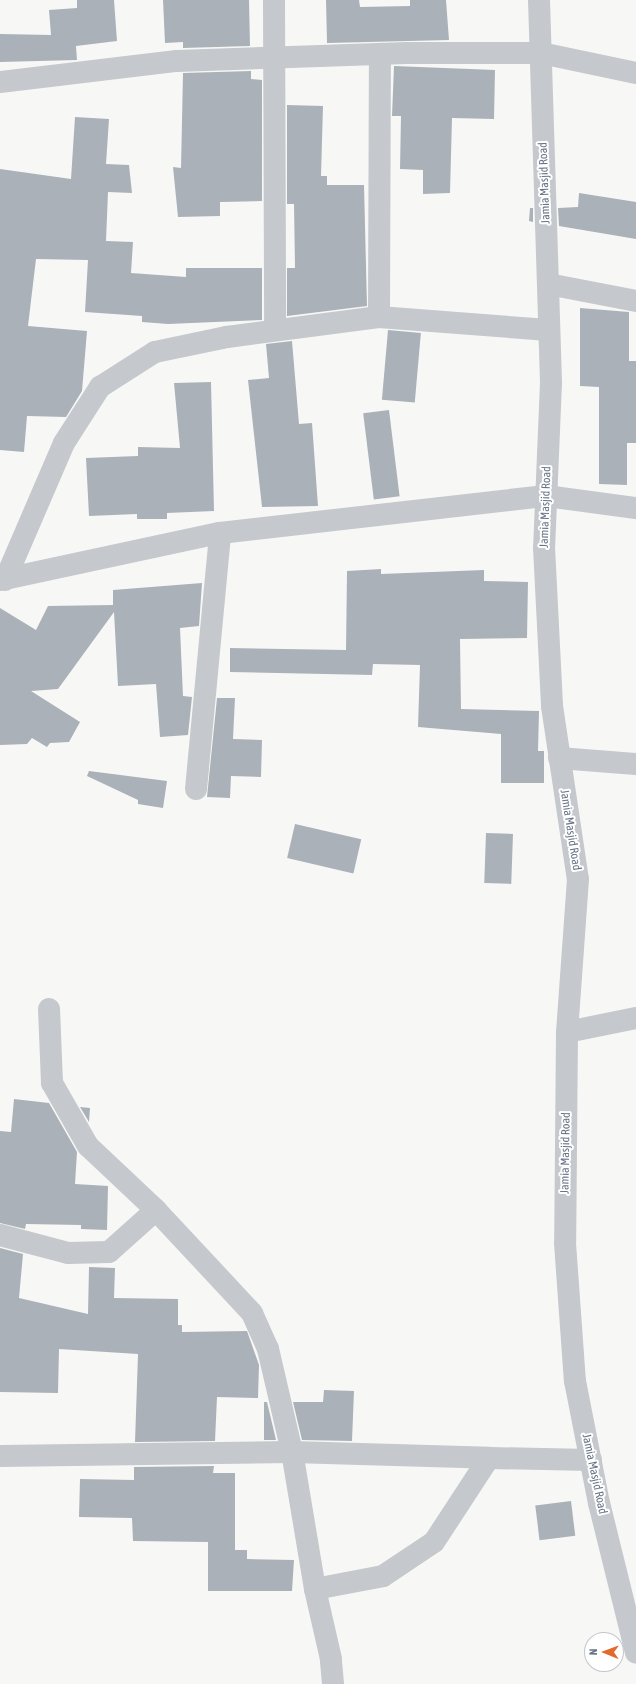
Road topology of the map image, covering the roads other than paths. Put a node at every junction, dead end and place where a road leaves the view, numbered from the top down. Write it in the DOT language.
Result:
graph roads {
  1 [pos="274,0"];
  2 [pos="539,0"];
  3 [pos="541,53"];
  4 [pos="380,54"];
  5 [pos="276,57"];
  6 [pos="636,72"];
  7 [pos="0,82"];
  8 [pos="548,284"];
  9 [pos="636,301"];
  10 [pos="379,317"];
  11 [pos="275,330"];
  12 [pos="549,330"];
  13 [pos="546,496"];
  14 [pos="636,508"];
  15 [pos="220,533"];
  16 [pos="3,580"];
  17 [pos="559,758"];
  18 [pos="636,764"];
  19 [pos="196,789"];
  20 [pos="49,1009"];
  21 [pos="636,1018"];
  22 [pos="567,1032"];
  23 [pos="156,1210"];
  24 [pos="0,1235"];
  25 [pos="292,1452"];
  26 [pos="0,1456"];
  27 [pos="489,1458"];
  28 [pos="591,1460"];
  29 [pos="315,1589"];
  30 [pos="636,1653"];
  31 [pos="333,1684"];
  1 -- 5 [label="street"];
  2 -- 3 [label="street, Jamia Masjid Road"];
  3 -- 4 [label="street"];
  3 -- 6 [label="street"];
  3 -- 8 [label="street, Jamia Masjid Road"];
  4 -- 5 [label="street"];
  4 -- 10 [label="street"];
  5 -- 7 [label="street"];
  5 -- 11 [label="street"];
  8 -- 9 [label="street"];
  8 -- 12 [label="street, Jamia Masjid Road"];
  10 -- 11 [label="street"];
  10 -- 12 [label="street"];
  11 -- 16 [label="street"];
  12 -- 13 [label="street, Jamia Masjid Road"];
  13 -- 14 [label="street"];
  13 -- 15 [label="street"];
  13 -- 17 [label="street, Jamia Masjid Road"];
  15 -- 16 [label="street"];
  15 -- 19 [label="street"];
  17 -- 18 [label="street"];
  17 -- 22 [label="street, Jamia Masjid Road"];
  20 -- 23 [label="street"];
  21 -- 22 [label="street"];
  22 -- 28 [label="street, Jamia Masjid Road"];
  23 -- 24 [label="street"];
  23 -- 25 [label="street"];
  25 -- 26 [label="street"];
  25 -- 27 [label="street"];
  25 -- 29 [label="street"];
  27 -- 28 [label="street"];
  27 -- 29 [label="street"];
  28 -- 30 [label="street, Jamia Masjid Road"];
  29 -- 31 [label="street"];
}
